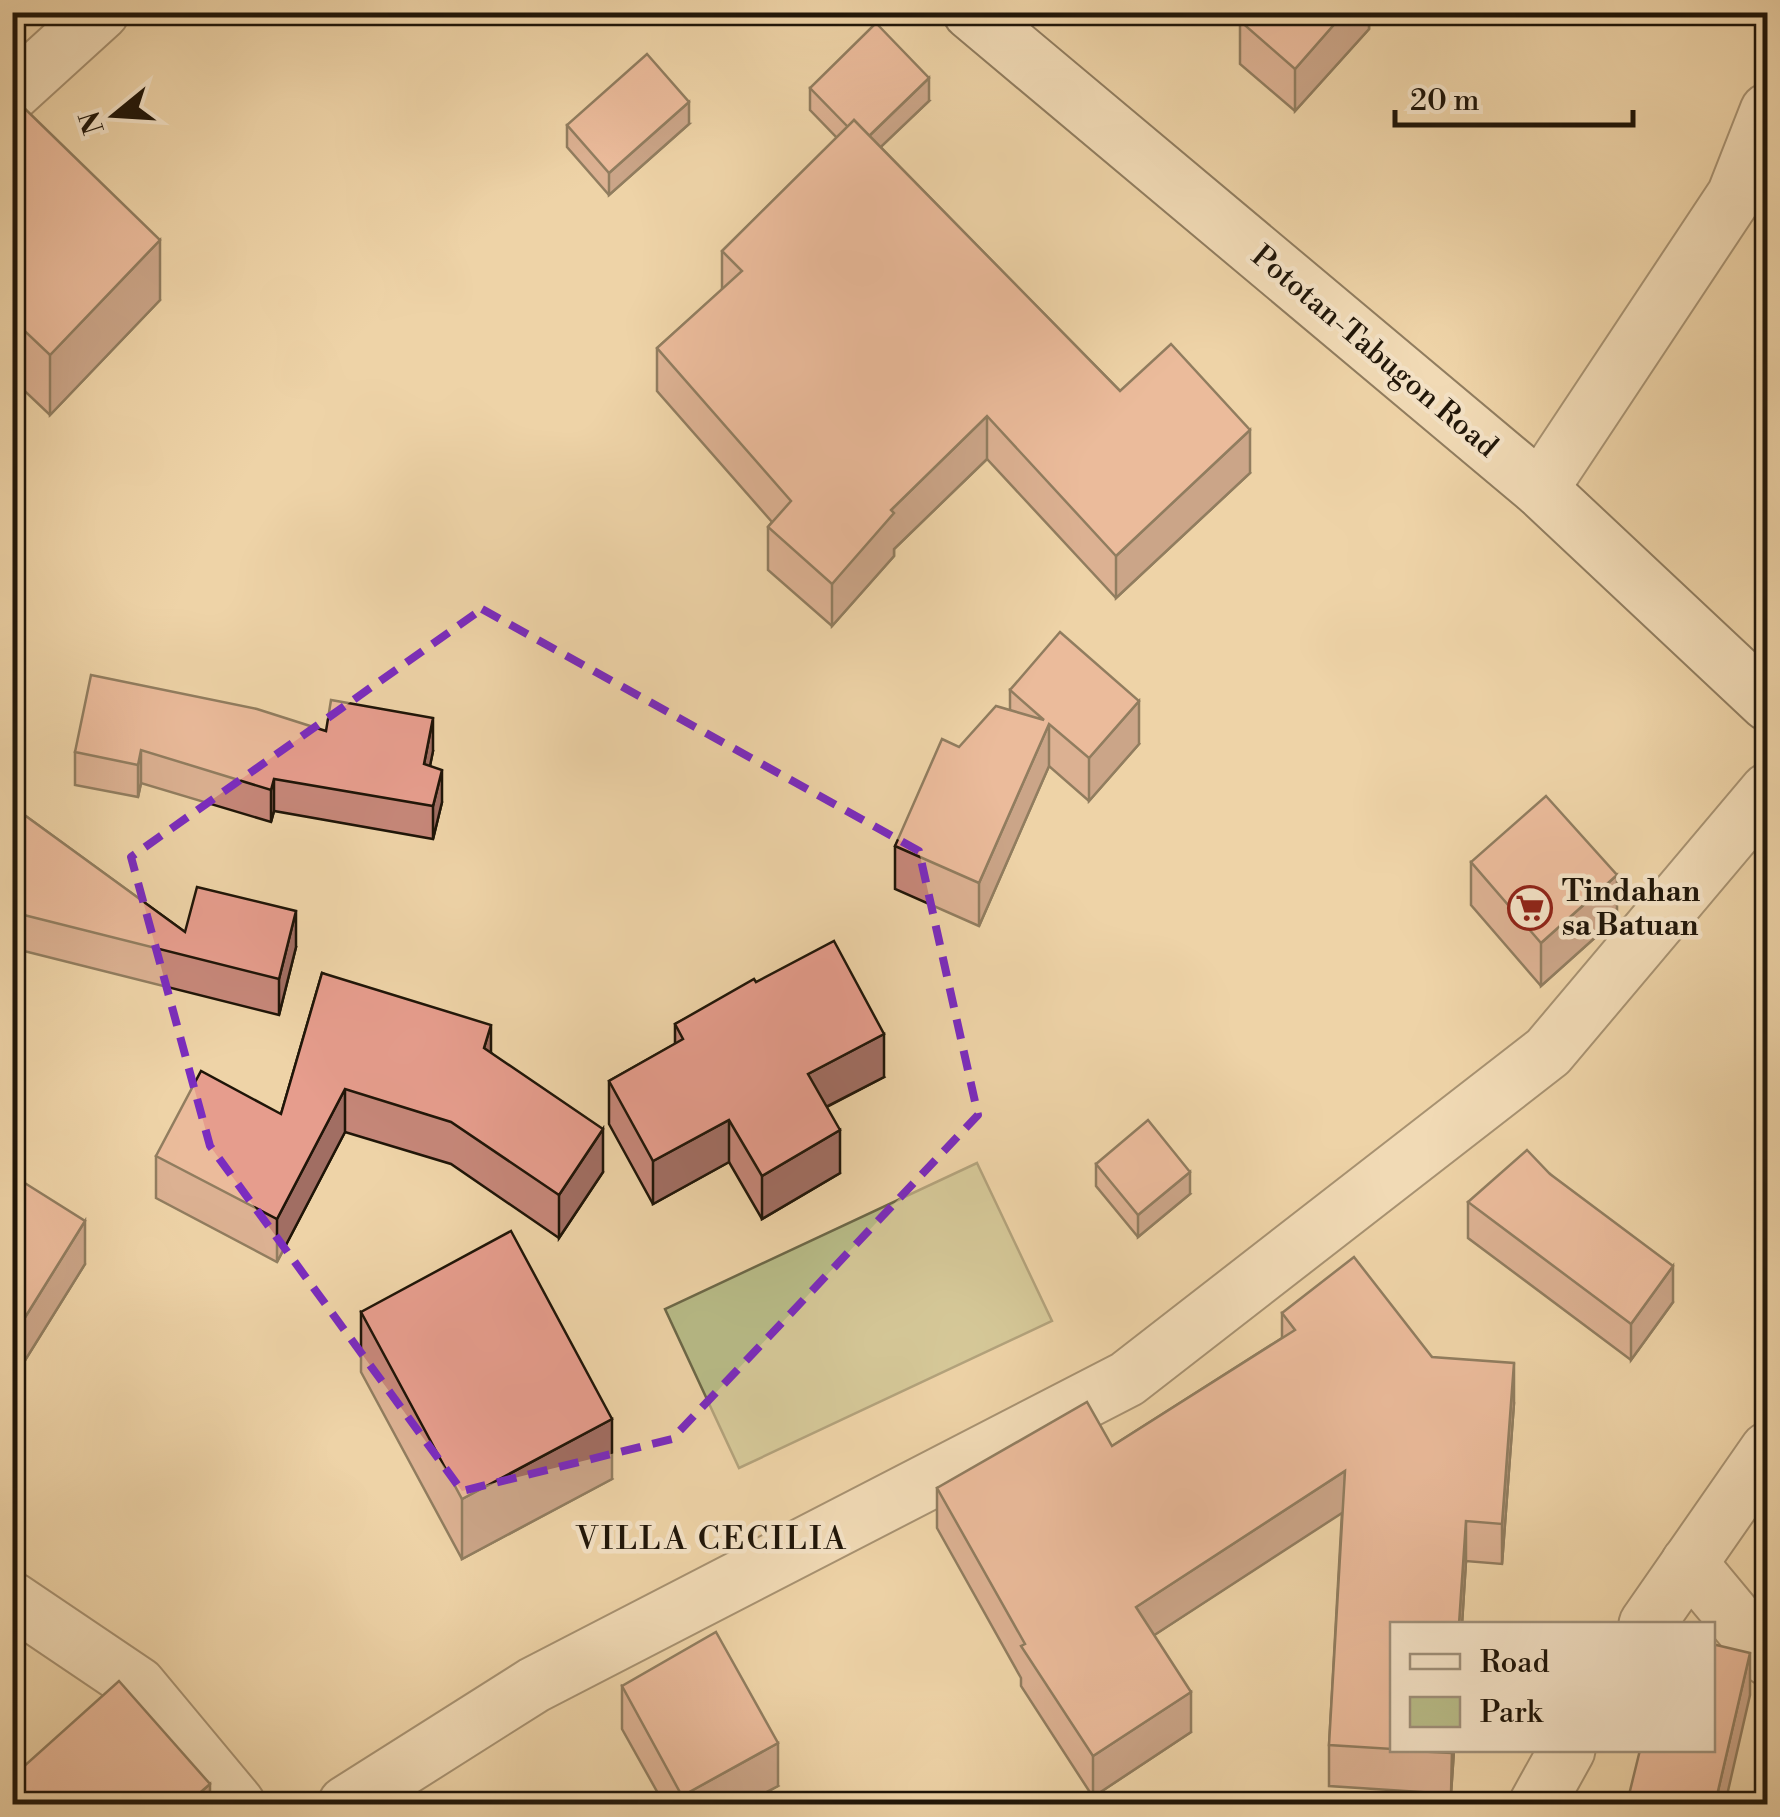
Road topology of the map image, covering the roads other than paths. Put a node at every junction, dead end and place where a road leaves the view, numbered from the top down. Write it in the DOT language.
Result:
graph roads {
  1 [pos="101,12"];
  2 [pos="971,12"];
  3 [pos="12,93"];
  4 [pos="1768,111"];
  5 [pos="1540,489"];
  6 [pos="1768,703"];
  7 [pos="1768,791"];
  8 [pos="1768,1450"];
  9 [pos="1689,1564"];
  10 [pos="12,1600"];
  11 [pos="1647,1622"];
  12 [pos="1768,1658"];
  13 [pos="1566,1752"];
  14 [pos="236,1804"];
  15 [pos="346,1804"];
  16 [pos="1537,1804"];
  1 -- 3 [label="street"];
  2 -- 5 [label="street, Pototan-Tabugon Road"];
  4 -- 5 [label="street"];
  5 -- 6 [label="street, Pototan-Tabugon Road"];
  7 -- 15 [label="street"];
  8 -- 9 [label="street"];
  9 -- 11 [label="street"];
  9 -- 12 [label="street"];
  10 -- 14 [label="street"];
  13 -- 16 [label="street"];
}
